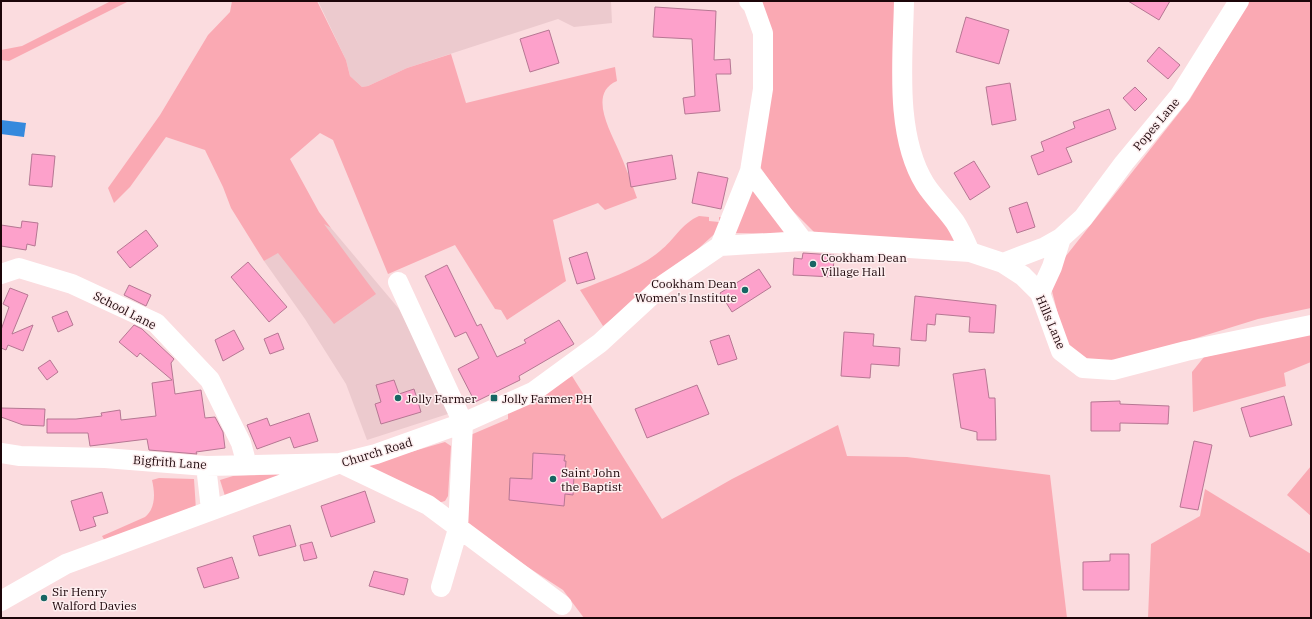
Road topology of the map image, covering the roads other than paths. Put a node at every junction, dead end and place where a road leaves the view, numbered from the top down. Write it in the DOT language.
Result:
graph roads {
  1 [pos="749,1"];
  2 [pos="904,1"];
  3 [pos="1239,1"];
  4 [pos="750,171"];
  5 [pos="1061,238"];
  6 [pos="803,241"];
  7 [pos="720,246"];
  8 [pos="970,252"];
  9 [pos="1002,264"];
  10 [pos="1,274"];
  11 [pos="398,282"];
  12 [pos="1040,293"];
  13 [pos="1311,325"];
  14 [pos="463,423"];
  15 [pos="1,453"];
  16 [pos="340,463"];
  17 [pos="247,465"];
  18 [pos="206,466"];
  19 [pos="211,509"];
  20 [pos="458,528"];
  21 [pos="441,587"];
  22 [pos="1,601"];
  23 [pos="562,605"];
  1 -- 4 [label="street"];
  2 -- 8 [label="street"];
  3 -- 5 [label="street, Popes Lane"];
  4 -- 6 [label="street"];
  4 -- 7 [label="street"];
  5 -- 9 [label="street, Popes Lane"];
  5 -- 12 [label="street"];
  6 -- 7 [label="street, Hills Lane"];
  6 -- 8 [label="street, Hills Lane"];
  7 -- 14 [label="street, Church Road"];
  8 -- 9 [label="street, Hills Lane"];
  9 -- 12 [label="street, Hills Lane"];
  10 -- 17 [label="street, School Lane"];
  11 -- 14 [label="street"];
  12 -- 13 [label="street, Hills Lane"];
  14 -- 16 [label="street, Church Road"];
  14 -- 20 [label="street"];
  15 -- 18 [label="street, Bigfrith Lane"];
  16 -- 17 [label="street, Bigfrith Lane"];
  16 -- 19 [label="street, Church Road"];
  16 -- 20 [label="street"];
  17 -- 18 [label="street, Bigfrith Lane"];
  18 -- 19 [label="street"];
  19 -- 22 [label="street, Church Road"];
  20 -- 21 [label="street"];
  20 -- 23 [label="street"];
}
